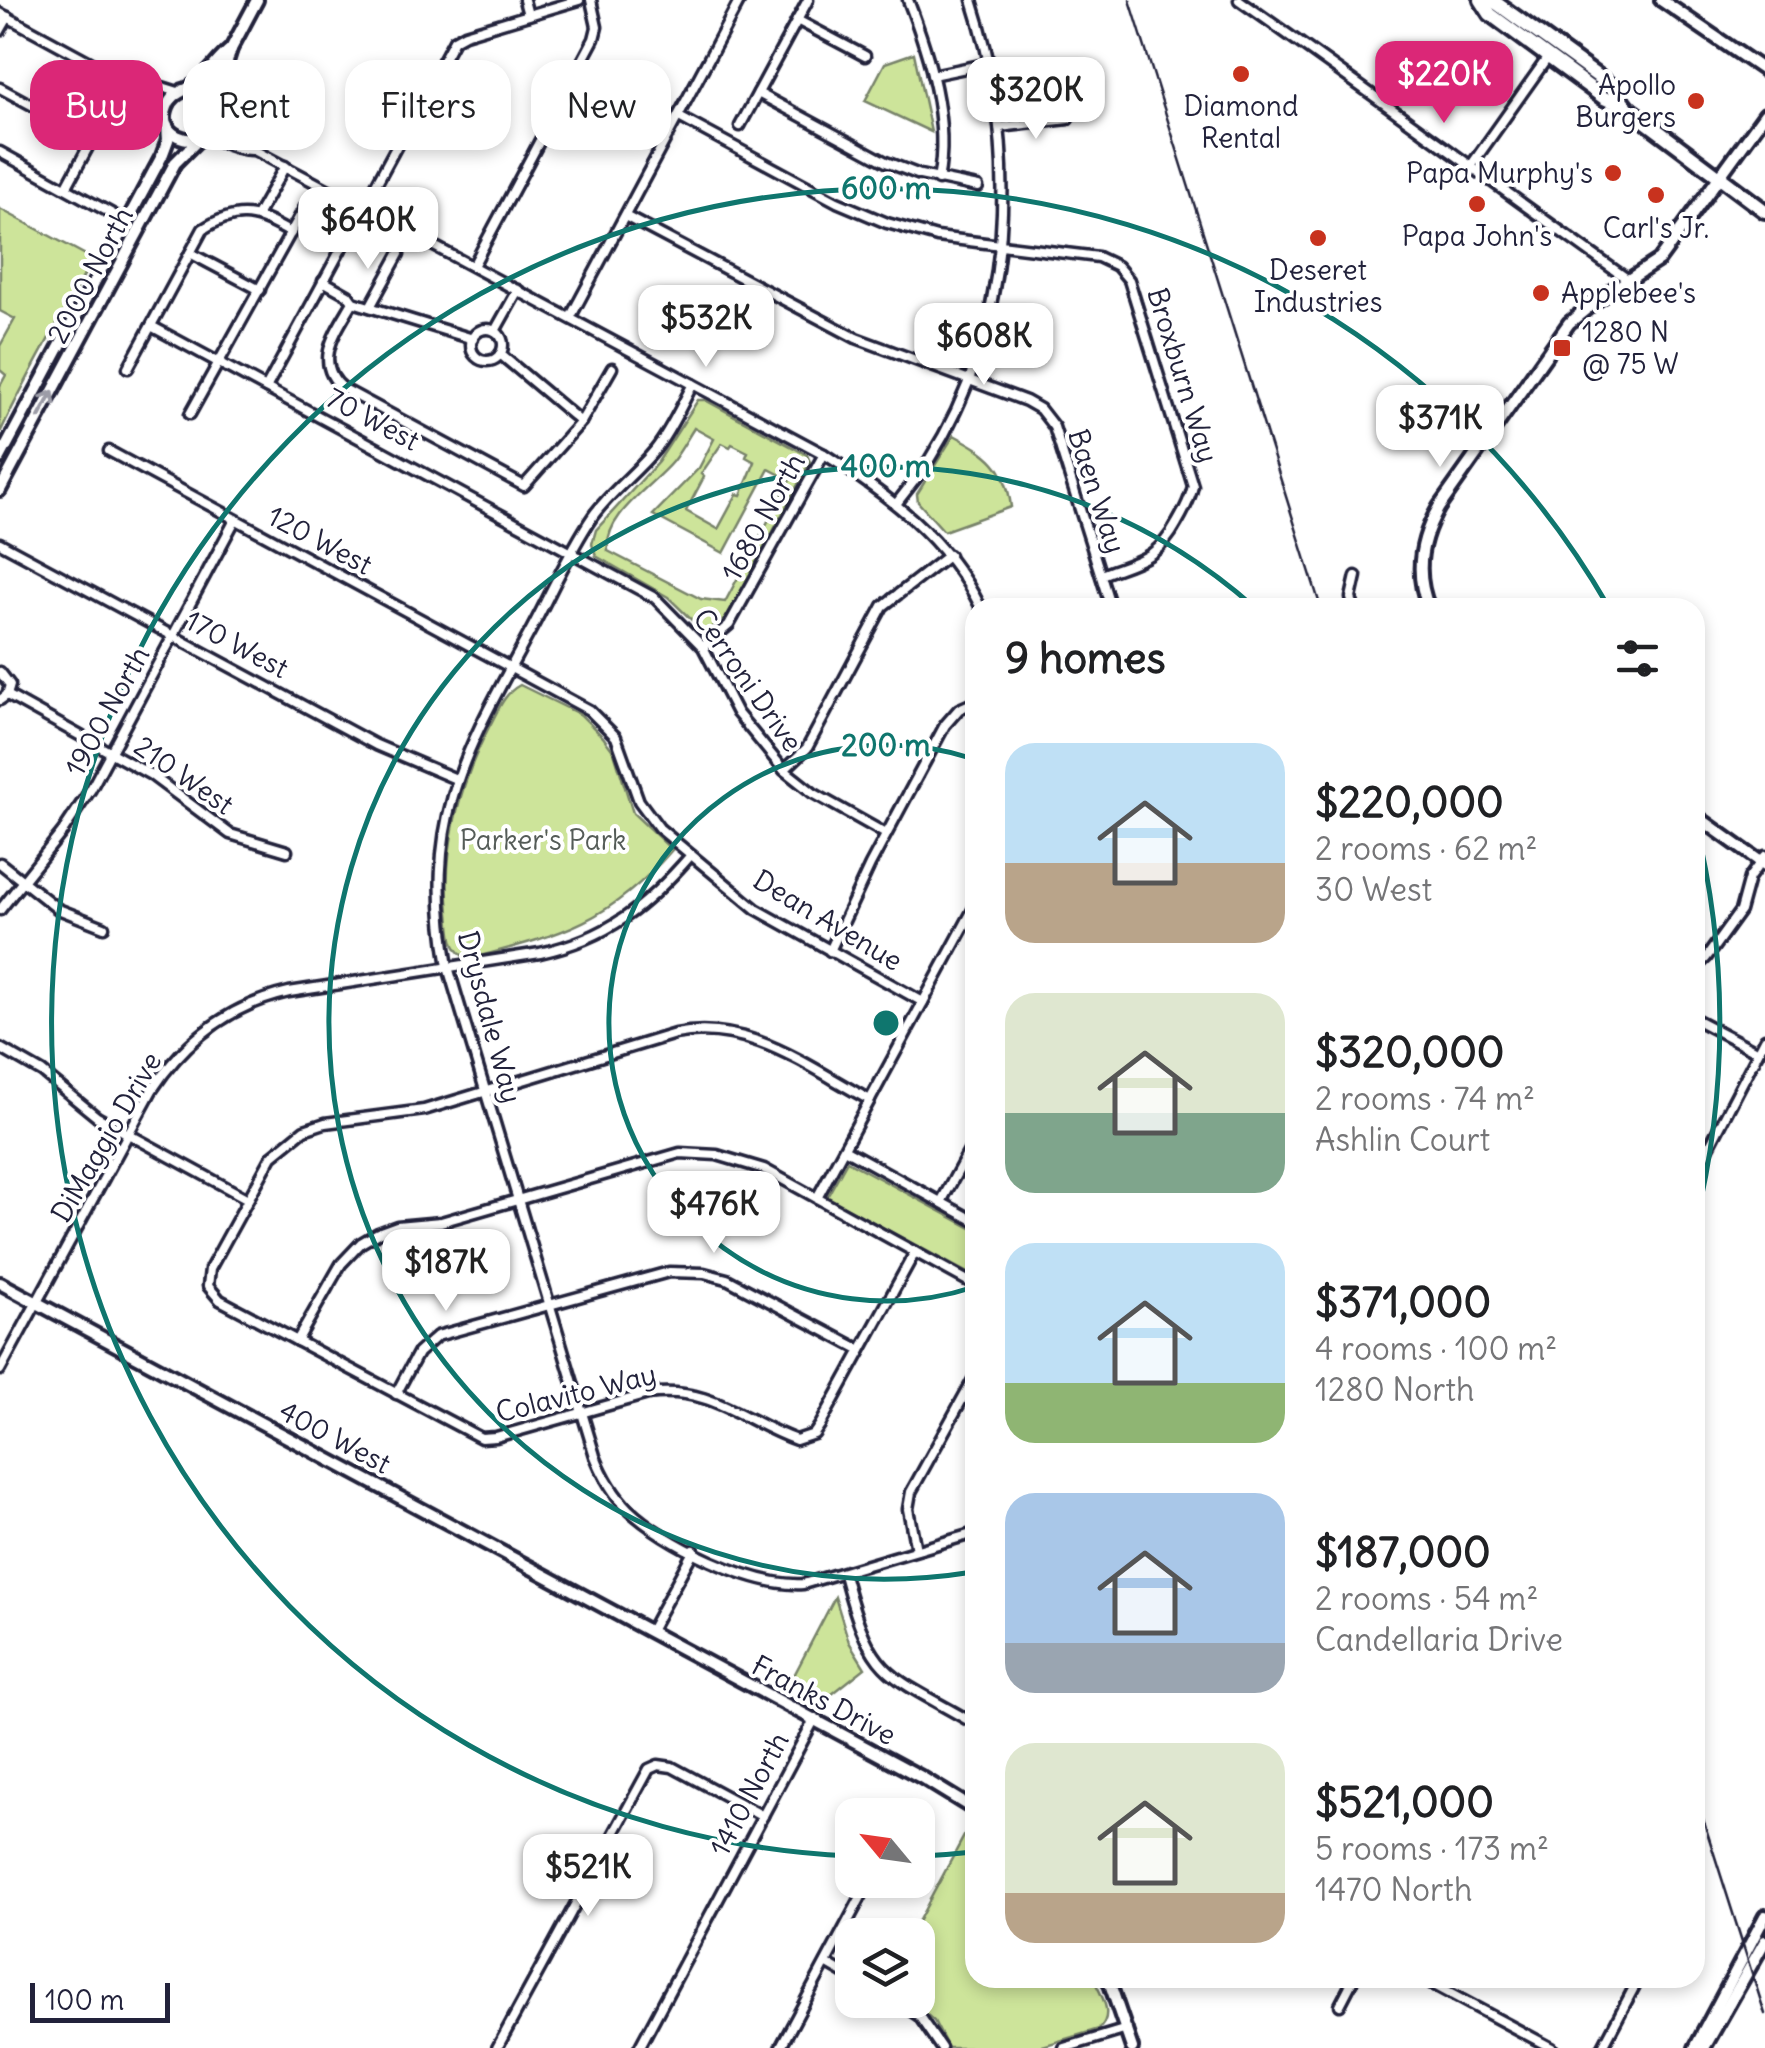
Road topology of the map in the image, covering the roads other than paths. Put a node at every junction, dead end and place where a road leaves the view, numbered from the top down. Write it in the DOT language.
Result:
graph roads {
  1 [pos="258,0"];
  2 [pos="524,0"];
  3 [pos="580,0"];
  4 [pos="590,0"];
  5 [pos="740,0"];
  6 [pos="808,0"];
  7 [pos="908,0"];
  8 [pos="972,0"];
  9 [pos="1239,0"];
  10 [pos="1481,0"];
  11 [pos="1492,0"];
  12 [pos="1661,0"];
  13 [pos="4,15"];
  14 [pos="528,15"];
  15 [pos="797,20"];
  16 [pos="0,31"];
  17 [pos="230,49"];
  18 [pos="865,56"];
  19 [pos="1548,57"];
  20 [pos="89,60"];
  21 [pos="227,60"];
  22 [pos="990,64"];
  23 [pos="1765,72"];
  24 [pos="932,75"];
  25 [pos="163,86"];
  26 [pos="0,88"];
  27 [pos="181,91"];
  28 [pos="758,93"];
  29 [pos="1629,110"];
  30 [pos="1765,114"];
  31 [pos="678,117"];
  32 [pos="163,120"];
  33 [pos="1068,120"];
  34 [pos="166,123"];
  35 [pos="740,126"];
  36 [pos="1000,127"];
  37 [pos="183,140"];
  38 [pos="190,150"];
  39 [pos="254,150"];
  40 [pos="0,152"];
  41 [pos="285,166"];
  42 [pos="1470,167"];
  43 [pos="1721,178"];
  44 [pos="938,180"];
  45 [pos="978,187"];
  46 [pos="66,188"];
  47 [pos="305,208"];
  48 [pos="363,208"];
  49 [pos="1765,211"];
  50 [pos="258,214"];
  51 [pos="626,216"];
  52 [pos="127,222"];
  53 [pos="291,233"];
  54 [pos="1000,246"];
  55 [pos="190,253"];
  56 [pos="399,254"];
  57 [pos="472,266"];
  58 [pos="323,281"];
  59 [pos="1630,281"];
  60 [pos="260,290"];
  61 [pos="518,290"];
  62 [pos="353,302"];
  63 [pos="370,307"];
  64 [pos="570,318"];
  65 [pos="151,326"];
  66 [pos="495,332"];
  67 [pos="473,339"];
  68 [pos="500,354"];
  69 [pos="220,363"];
  70 [pos="128,368"];
  71 [pos="612,368"];
  72 [pos="968,379"];
  73 [pos="693,384"];
  74 [pos="266,388"];
  75 [pos="190,414"];
  76 [pos="581,422"];
  77 [pos="109,452"];
  78 [pos="824,454"];
  79 [pos="0,458"];
  80 [pos="0,490"];
  81 [pos="897,503"];
  82 [pos="235,520"];
  83 [pos="0,543"];
  84 [pos="573,552"];
  85 [pos="948,555"];
  86 [pos="1100,574"];
  87 [pos="1356,576"];
  88 [pos="975,598"];
  89 [pos="1108,598"];
  90 [pos="1351,598"];
  91 [pos="1426,598"];
  92 [pos="174,635"];
  93 [pos="704,647"];
  94 [pos="510,668"];
  95 [pos="0,672"];
  96 [pos="3,698"];
  97 [pos="965,709"];
  98 [pos="112,752"];
  99 [pos="784,770"];
  100 [pos="456,779"];
  101 [pos="1705,822"];
  102 [pos="886,834"];
  103 [pos="287,851"];
  104 [pos="691,854"];
  105 [pos="1764,861"];
  106 [pos="0,862"];
  107 [pos="23,881"];
  108 [pos="0,910"];
  109 [pos="965,924"];
  110 [pos="104,927"];
  111 [pos="830,951"];
  112 [pos="1705,959"];
  113 [pos="448,968"];
  114 [pos="923,1002"];
  115 [pos="1705,1024"];
  116 [pos="1765,1039"];
  117 [pos="0,1048"];
  118 [pos="1758,1052"];
  119 [pos="486,1091"];
  120 [pos="870,1100"];
  121 [pos="129,1134"];
  122 [pos="844,1149"];
  123 [pos="1705,1155"];
  124 [pos="965,1158"];
  125 [pos="817,1198"];
  126 [pos="248,1199"];
  127 [pos="518,1199"];
  128 [pos="941,1202"];
  129 [pos="965,1215"];
  130 [pos="915,1252"];
  131 [pos="965,1280"];
  132 [pos="0,1283"];
  133 [pos="37,1303"];
  134 [pos="550,1305"];
  135 [pos="297,1341"];
  136 [pos="861,1350"];
  137 [pos="0,1370"];
  138 [pos="396,1394"];
  139 [pos="965,1394"];
  140 [pos="582,1412"];
  141 [pos="965,1537"];
  142 [pos="694,1550"];
  143 [pos="916,1550"];
  144 [pos="844,1574"];
  145 [pos="650,1631"];
  146 [pos="965,1719"];
  147 [pos="814,1720"];
  148 [pos="965,1804"];
  149 [pos="763,1816"];
  150 [pos="861,1898"];
  151 [pos="1765,1916"];
  152 [pos="1765,1941"];
  153 [pos="826,1964"];
  154 [pos="835,1969"];
  155 [pos="1112,1988"];
  156 [pos="1349,1988"];
  157 [pos="1440,1988"];
  158 [pos="1634,1988"];
  159 [pos="1340,2005"];
  160 [pos="920,2018"];
  161 [pos="1127,2029"];
  162 [pos="497,2048"];
  163 [pos="639,2048"];
  164 [pos="780,2048"];
  165 [pos="940,2048"];
  166 [pos="1064,2048"];
  167 [pos="1132,2048"];
  168 [pos="1552,2048"];
  169 [pos="1602,2048"];
  170 [pos="1696,2048"];
  171 [pos="1704,2048"];
  1 -- 17 [label="street"];
  2 -- 14 [label="street"];
  3 -- 14 [label="street"];
  4 -- 57 [label="street"];
  5 -- 31 [label="street"];
  6 -- 15 [label="street"];
  7 -- 24 [label="street"];
  8 -- 22 [label="street"];
  9 -- 42 [label="street"];
  10 -- 19 [label="highway"];
  11 -- 29 [label="highway"];
  12 -- 23 [label="street"];
  13 -- 16 [label="street"];
  13 -- 20 [label="street"];
  14 -- 48 [label="street"];
  15 -- 18 [label="street"];
  15 -- 28 [label="street"];
  17 -- 21 [label="street"];
  17 -- 27 [label="street"];
  19 -- 29 [label="highway"];
  19 -- 42 [label="street"];
  22 -- 24 [label="street"];
  22 -- 36 [label="street"];
  24 -- 44 [label="street"];
  25 -- 27 [label="street"];
  26 -- 46 [label="street"];
  27 -- 34 [label="street"];
  28 -- 35 [label="street"];
  28 -- 44 [label="street"];
  29 -- 43 [label="highway"];
  30 -- 43 [label="street"];
  31 -- 51 [label="street"];
  31 -- 54 [label="street"];
  32 -- 34 [label="street"];
  33 -- 36 [label="street"];
  34 -- 37 [label="street"];
  34 -- 52 [label="street, 2000 North"];
  36 -- 54 [label="street"];
  80 -- 38 [label="street, 2000 North, one-way"];
  39 -- 41 [label="street"];
  40 -- 46 [label="street"];
  41 -- 48 [label="street"];
  41 -- 50 [label="street"];
  42 -- 59 [label="street"];
  43 -- 49 [label="highway"];
  43 -- 59 [label="street"];
  44 -- 45 [label="street"];
  46 -- 52 [label="street"];
  47 -- 53 [label="street"];
  48 -- 57 [label="street"];
  48 -- 58 [label="street"];
  50 -- 53 [label="street"];
  50 -- 55 [label="street"];
  51 -- 64 [label="street"];
  51 -- 72 [label="street, Baen Way"];
  52 -- 79 [label="street, 2000 North"];
  53 -- 60 [label="street"];
  54 -- 72 [label="street"];
  54 -- 86 [label="street, Broxburn Way"];
  55 -- 60 [label="street"];
  55 -- 65 [label="street"];
  56 -- 63 [label="street"];
  57 -- 61 [label="street"];
  58 -- 62 [label="street"];
  58 -- 74 [label="street"];
  59 -- 91 [label="street"];
  60 -- 69 [label="street"];
  61 -- 64 [label="street"];
  61 -- 66 [label="street"];
  62 -- 63 [label="street"];
  62 -- 76 [label="street"];
  63 -- 67 [label="street"];
  64 -- 73 [label="street"];
  65 -- 69 [label="street, 70 West"];
  65 -- 70 [label="street"];
  66 -- 67 [label="street"];
  66 -- 68 [label="street"];
  67 -- 68 [label="street"];
  68 -- 76 [label="street"];
  69 -- 74 [label="street, 70 West"];
  69 -- 75 [label="street"];
  71 -- 76 [label="street"];
  72 -- 81 [label="street"];
  72 -- 86 [label="street, Baen Way"];
  73 -- 78 [label="street"];
  73 -- 84 [label="street, Drysdale Way"];
  74 -- 84 [label="street, 70 West"];
  77 -- 82 [label="street, 120 West"];
  78 -- 81 [label="street"];
  78 -- 93 [label="street, 1680 North"];
  81 -- 85 [label="street"];
  82 -- 92 [label="street, 1900 North"];
  82 -- 94 [label="street, 120 West"];
  83 -- 92 [label="street, 170 West"];
  84 -- 93 [label="street, Cerroni Drive"];
  84 -- 94 [label="street, Drysdale Way"];
  85 -- 88 [label="street"];
  85 -- 99 [label="street"];
  86 -- 89 [label="street, Baen Way"];
  87 -- 90 [label="street"];
  92 -- 98 [label="street, 1900 North"];
  92 -- 100 [label="street, 170 West"];
  93 -- 99 [label="street, Cerroni Drive"];
  94 -- 100 [label="street, Drysdale Way"];
  94 -- 104 [label="street, Dean Avenue"];
  95 -- 96 [label="street"];
  96 -- 98 [label="street, 210 West"];
  97 -- 102 [label="street"];
  98 -- 103 [label="street, 210 West"];
  98 -- 107 [label="street, 1900 North"];
  99 -- 102 [label="street, Cerroni Drive"];
  100 -- 113 [label="street, Drysdale Way"];
  101 -- 105 [label="street"];
  102 -- 111 [label="street"];
  104 -- 111 [label="street, Dean Avenue"];
  104 -- 113 [label="street, DiMaggio Drive"];
  105 -- 112 [label="street"];
  106 -- 107 [label="street"];
  107 -- 108 [label="street, 1900 North"];
  107 -- 110 [label="street"];
  109 -- 114 [label="street"];
  111 -- 114 [label="street, Dean Avenue"];
  113 -- 119 [label="street, Drysdale Way"];
  113 -- 121 [label="street, DiMaggio Drive"];
  114 -- 120 [label="street"];
  115 -- 118 [label="street"];
  116 -- 118 [label="street"];
  117 -- 121 [label="street"];
  118 -- 123 [label="street"];
  119 -- 120 [label="street"];
  119 -- 126 [label="street"];
  119 -- 127 [label="street, Drysdale Way"];
  120 -- 122 [label="street"];
  121 -- 126 [label="street"];
  121 -- 133 [label="street, DiMaggio Drive"];
  122 -- 125 [label="street"];
  122 -- 128 [label="street"];
  124 -- 128 [label="street"];
  125 -- 127 [label="street"];
  125 -- 130 [label="street"];
  126 -- 135 [label="street, Colavito Way"];
  127 -- 134 [label="street, Drysdale Way"];
  127 -- 135 [label="street"];
  128 -- 129 [label="street"];
  130 -- 131 [label="street"];
  130 -- 136 [label="street"];
  132 -- 133 [label="street, 400 West"];
  133 -- 137 [label="street, DiMaggio Drive"];
  133 -- 145 [label="street, 400 West"];
  134 -- 136 [label="street"];
  134 -- 138 [label="street"];
  134 -- 140 [label="street, Drysdale Way"];
  135 -- 138 [label="street, Colavito Way"];
  136 -- 140 [label="street, Colavito Way"];
  138 -- 140 [label="street, Colavito Way"];
  139 -- 143 [label="street"];
  140 -- 142 [label="street, Drysdale Way"];
  141 -- 143 [label="street, Drysdale Way"];
  142 -- 144 [label="street, Drysdale Way"];
  142 -- 145 [label="street"];
  143 -- 144 [label="street, Drysdale Way"];
  144 -- 146 [label="street"];
  145 -- 147 [label="street, Franks Drive"];
  147 -- 148 [label="street, Franks Drive"];
  147 -- 149 [label="street, 1410 North"];
  149 -- 162 [label="street"];
  149 -- 163 [label="street, 1410 North"];
  150 -- 153 [label="street"];
  151 -- 170 [label="street"];
  152 -- 171 [label="street"];
  153 -- 154 [label="street"];
  153 -- 164 [label="street"];
  155 -- 161 [label="street"];
  156 -- 159 [label="street"];
  157 -- 168 [label="street"];
  158 -- 169 [label="street"];
  160 -- 165 [label="street"];
  161 -- 166 [label="street"];
  161 -- 167 [label="street"];
}
